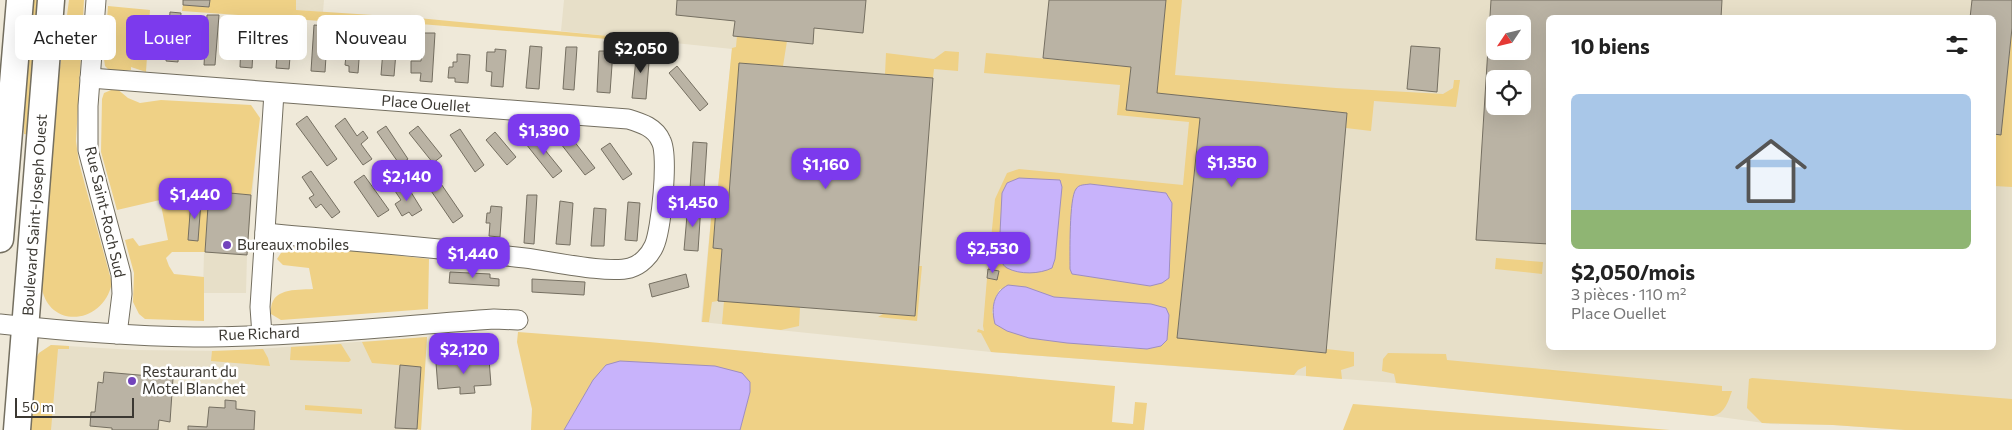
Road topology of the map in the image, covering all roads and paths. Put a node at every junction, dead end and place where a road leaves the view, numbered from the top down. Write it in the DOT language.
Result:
graph roads {
  1 [pos="20,0"];
  2 [pos="51,0"];
  3 [pos="96,0"];
  4 [pos="90,78"];
  5 [pos="274,93"];
  6 [pos="264,233"];
  7 [pos="0,239"];
  8 [pos="518,320"];
  9 [pos="0,324"];
  10 [pos="26,327"];
  11 [pos="117,334"];
  12 [pos="262,335"];
  13 [pos="17,430"];
  1 -- 7 [label="main road"];
  2 -- 10 [label="main road, Boulevard Saint-Joseph Ouest"];
  3 -- 4 [label="street, Rue Saint-Roch Sud"];
  4 -- 5 [label="street, Place Ouellet"];
  4 -- 11 [label="street, Rue Saint-Roch Sud"];
  5 -- 6 [label="street"];
  5 -- 6 [label="street, Place Ouellet"];
  6 -- 12 [label="street"];
  8 -- 12 [label="street, Rue Richard"];
  9 -- 10 [label="street, Rue Richard"];
  10 -- 11 [label="street, Rue Richard"];
  10 -- 13 [label="main road, Boulevard Saint-Joseph Ouest"];
  11 -- 12 [label="street, Rue Richard"];
}
